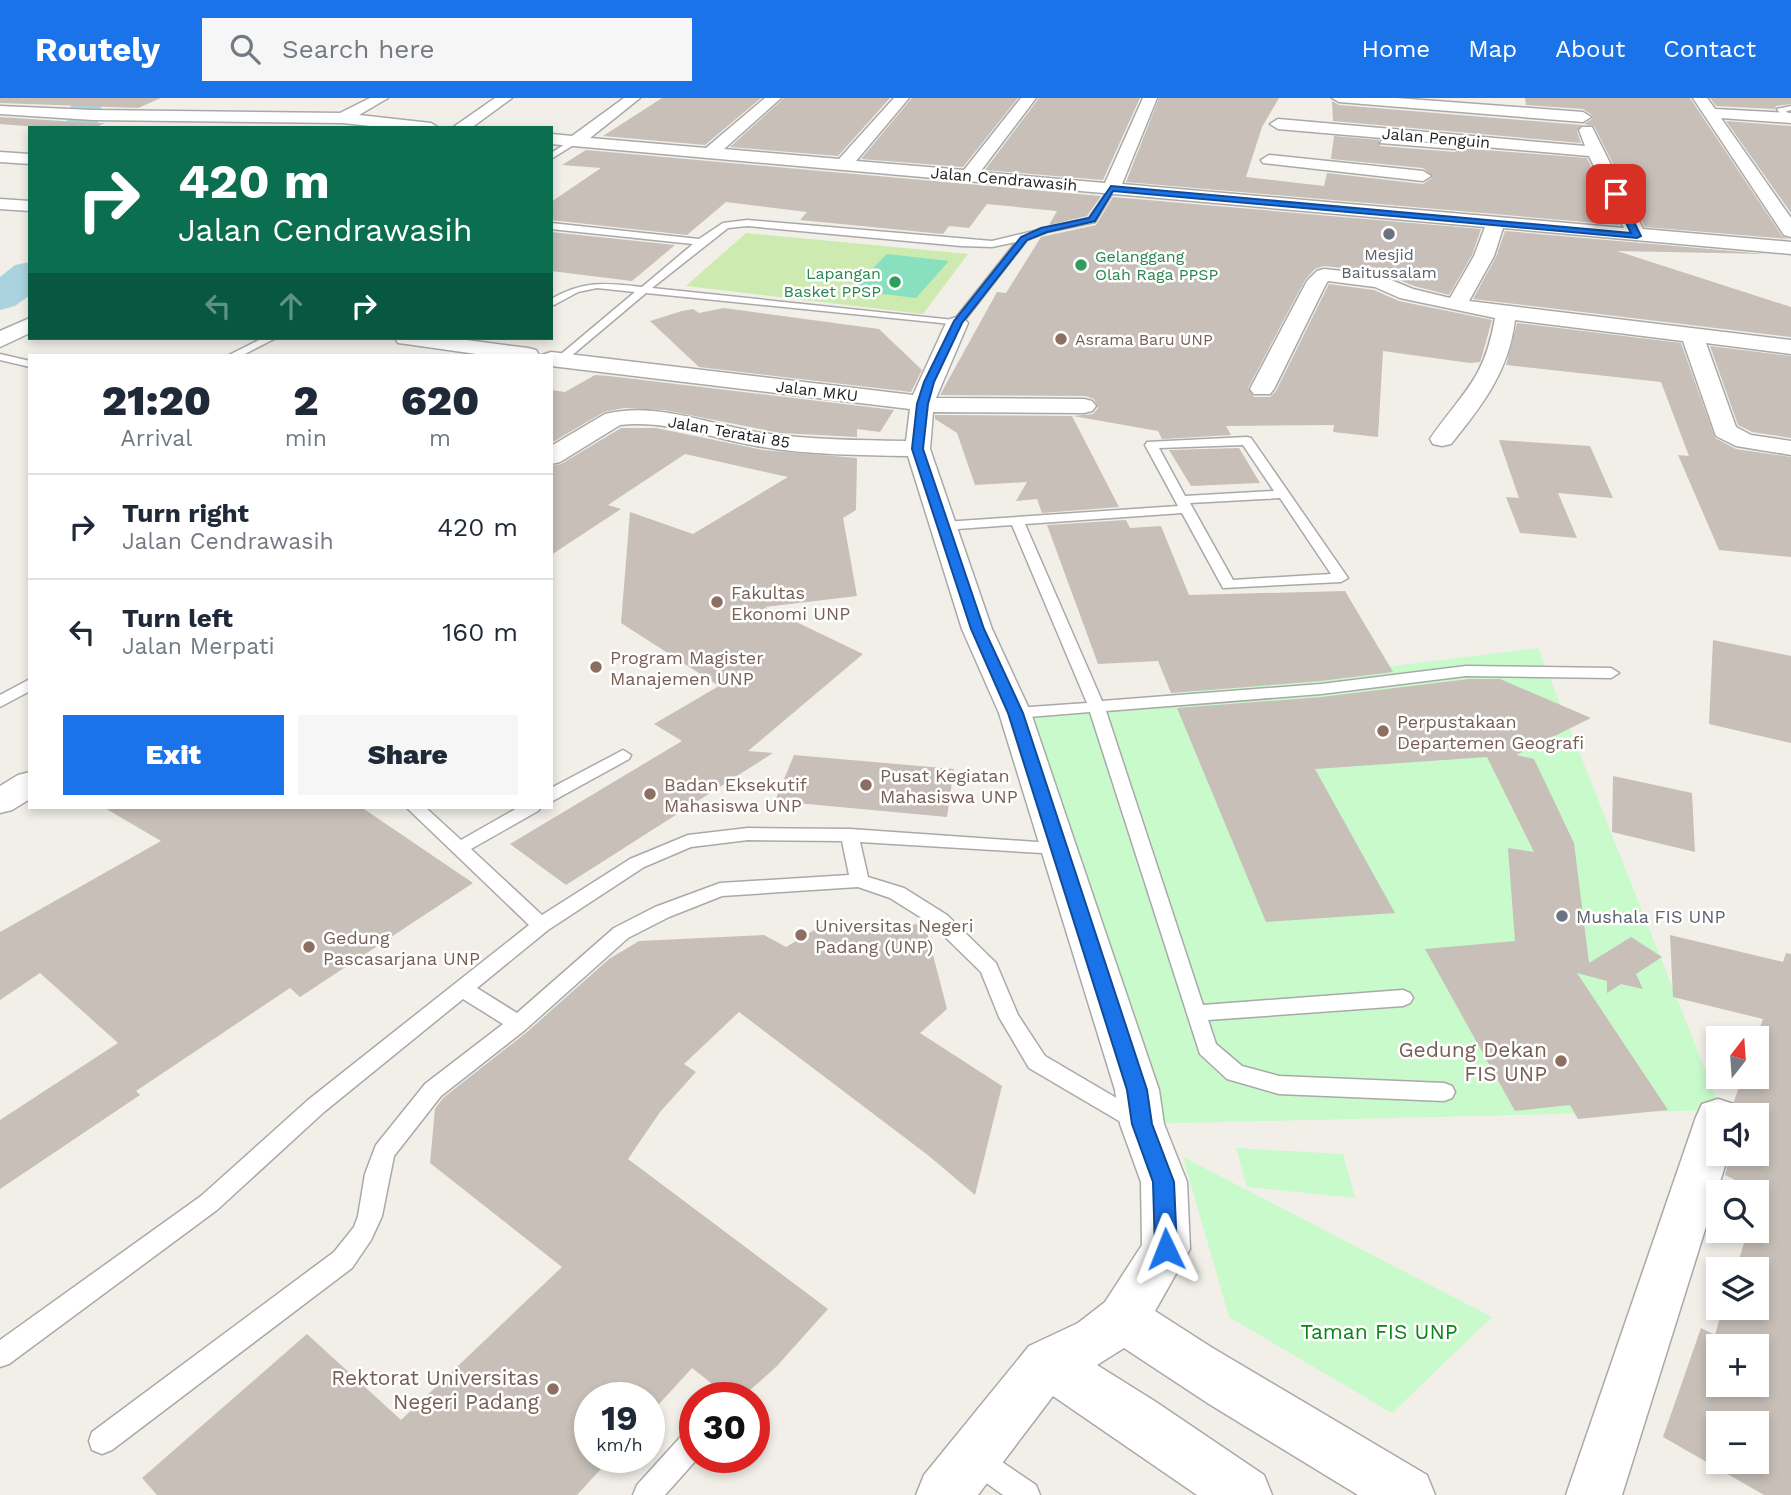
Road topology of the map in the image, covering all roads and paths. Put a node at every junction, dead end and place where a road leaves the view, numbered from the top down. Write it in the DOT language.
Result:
graph roads {
  1 [pos="382,98"];
  2 [pos="505,98"];
  3 [pos="634,98"];
  4 [pos="774,98"];
  5 [pos="902,98"];
  6 [pos="1029,98"];
  7 [pos="1150,98"];
  8 [pos="1339,98"];
  9 [pos="1573,98"];
  10 [pos="1700,98"];
  11 [pos="0,110"];
  12 [pos="1710,113"];
  13 [pos="1790,115"];
  14 [pos="1583,117"];
  15 [pos="343,118"];
  16 [pos="369,125"];
  17 [pos="390,126"];
  18 [pos="463,126"];
  19 [pos="1275,136"];
  20 [pos="553,139"];
  21 [pos="576,141"];
  22 [pos="1383,141"];
  23 [pos="1423,141"];
  24 [pos="1455,147"];
  25 [pos="1595,152"];
  26 [pos="710,153"];
  27 [pos="553,156"];
  28 [pos="0,157"];
  29 [pos="28,159"];
  30 [pos="844,164"];
  31 [pos="969,175"];
  32 [pos="1423,176"];
  33 [pos="1111,189"];
  34 [pos="1261,202"];
  35 [pos="0,204"];
  36 [pos="28,206"];
  37 [pos="1495,224"];
  38 [pos="553,226"];
  39 [pos="1791,231"];
  40 [pos="1637,236"];
  41 [pos="1024,239"];
  42 [pos="701,242"];
  43 [pos="1791,248"];
  44 [pos="648,289"];
  45 [pos="554,302"];
  46 [pos="1456,304"];
  47 [pos="1506,313"];
  48 [pos="957,323"];
  49 [pos="28,325"];
  50 [pos="1692,335"];
  51 [pos="0,340"];
  52 [pos="267,340"];
  53 [pos="420,340"];
  54 [pos="1791,347"];
  55 [pos="237,354"];
  56 [pos="521,354"];
  57 [pos="0,357"];
  58 [pos="556,359"];
  59 [pos="28,364"];
  60 [pos="1262,389"];
  61 [pos="922,404"];
  62 [pos="1084,405"];
  63 [pos="1442,439"];
  64 [pos="1791,448"];
  65 [pos="918,449"];
  66 [pos="553,456"];
  67 [pos="1283,494"];
  68 [pos="1183,504"];
  69 [pos="1017,522"];
  70 [pos="944,526"];
  71 [pos="1611,673"];
  72 [pos="28,685"];
  73 [pos="0,702"];
  74 [pos="1097,708"];
  75 [pos="1015,713"];
  76 [pos="623,755"];
  77 [pos="28,784"];
  78 [pos="553,795"];
  79 [pos="0,802"];
  80 [pos="417,809"];
  81 [pos="518,810"];
  82 [pos="850,835"];
  83 [pos="460,848"];
  84 [pos="1059,848"];
  85 [pos="859,881"];
  86 [pos="541,925"];
  87 [pos="463,989"];
  88 [pos="1403,998"];
  89 [pos="1195,1013"];
  90 [pos="518,1024"];
  91 [pos="1444,1092"];
  92 [pos="1142,1124"];
  93 [pos="1706,1156"];
  94 [pos="1124,1318"];
  95 [pos="0,1355"];
  96 [pos="1047,1363"];
  97 [pos="102,1441"];
  98 [pos="679,1459"];
  99 [pos="959,1476"];
  100 [pos="647,1495"];
  101 [pos="1026,1495"];
  102 [pos="1244,1495"];
  103 [pos="1407,1495"];
  104 [pos="1594,1495"];
  1 -- 15 [label="street"];
  2 -- 18 [label="street"];
  3 -- 21 [label="street"];
  4 -- 26 [label="street"];
  5 -- 30 [label="street"];
  6 -- 31 [label="street"];
  7 -- 33 [label="street"];
  8 -- 14 [label="street"];
  9 -- 14 [label="street"];
  10 -- 12 [label="street"];
  11 -- 15 [label="street"];
  12 -- 13 [label="street"];
  12 -- 39 [label="street"];
  14 -- 25 [label="street"];
  15 -- 16 [label="street"];
  16 -- 17 [label="street"];
  19 -- 23 [label="street, Jalan Penguin"];
  19 -- 32 [label="street"];
  19 -- 34 [label="street"];
  20 -- 21 [label="street, Jalan Cendrawasih"];
  21 -- 26 [label="street, Jalan Cendrawasih"];
  21 -- 27 [label="lane"];
  22 -- 23 [label="lane"];
  23 -- 24 [label="lane"];
  23 -- 25 [label="street, Jalan Penguin"];
  25 -- 40 [label="street"];
  26 -- 30 [label="street, Jalan Cendrawasih"];
  28 -- 29 [label="street"];
  30 -- 31 [label="street, Jalan Cendrawasih"];
  31 -- 33 [label="street, Jalan Cendrawasih"];
  33 -- 34 [label="street, Jalan Cendrawasih"];
  33 -- 41 [label="lane"];
  34 -- 37 [label="street, Jalan Cendrawasih"];
  35 -- 36 [label="street"];
  37 -- 40 [label="street, Jalan Cendrawasih"];
  37 -- 46 [label="street"];
  38 -- 42 [label="lane"];
  40 -- 43 [label="street, Jalan Cendrawasih"];
  41 -- 42 [label="lane"];
  41 -- 48 [label="lane"];
  42 -- 44 [label="lane"];
  44 -- 45 [label="lane"];
  44 -- 48 [label="lane"];
  44 -- 58 [label="lane"];
  46 -- 47 [label="street"];
  46 -- 60 [label="street"];
  47 -- 50 [label="street"];
  47 -- 63 [label="street"];
  48 -- 61 [label="street"];
  49 -- 51 [label="street"];
  50 -- 54 [label="street"];
  50 -- 64 [label="street"];
  52 -- 55 [label="lane"];
  53 -- 56 [label="street"];
  57 -- 59 [label="lane"];
  58 -- 61 [label="street, Jalan MKU"];
  61 -- 62 [label="street, Jalan MKU"];
  61 -- 65 [label="street"];
  65 -- 66 [label="street, Jalan Teratai 85"];
  65 -- 70 [label="street"];
  67 -- 68 [label="lane"];
  67 -- 68 [label="lane"];
  67 -- 68 [label="lane"];
  68 -- 69 [label="lane"];
  69 -- 70 [label="lane"];
  69 -- 74 [label="lane"];
  70 -- 75 [label="street"];
  71 -- 74 [label="lane"];
  72 -- 73 [label="lane"];
  74 -- 75 [label="lane"];
  74 -- 89 [label="lane"];
  75 -- 84 [label="street"];
  76 -- 78 [label="lane"];
  77 -- 79 [label="street"];
  80 -- 83 [label="lane"];
  81 -- 83 [label="lane"];
  82 -- 84 [label="lane"];
  82 -- 85 [label="lane"];
  82 -- 86 [label="lane"];
  83 -- 86 [label="lane"];
  84 -- 92 [label="street"];
  85 -- 90 [label="lane"];
  85 -- 92 [label="lane"];
  86 -- 87 [label="lane"];
  87 -- 90 [label="lane"];
  87 -- 95 [label="lane"];
  88 -- 89 [label="lane"];
  89 -- 91 [label="lane"];
  90 -- 97 [label="lane"];
  92 -- 94 [label="street"];
  93 -- 104 [label="street"];
  94 -- 96 [label="street"];
  94 -- 103 [label="street"];
  96 -- 99 [label="street"];
  96 -- 102 [label="street"];
  98 -- 100 [label="lane"];
  99 -- 101 [label="lane"];
}
